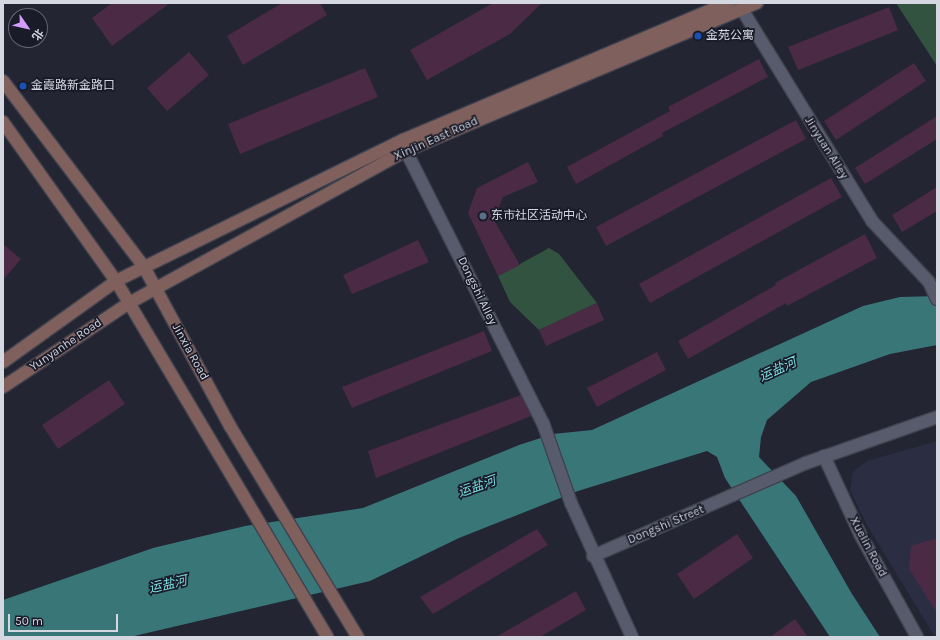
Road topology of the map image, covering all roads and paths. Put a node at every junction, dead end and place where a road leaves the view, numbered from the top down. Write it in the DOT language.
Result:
graph roads {
  1 [pos="728,3"];
  2 [pos="757,3"];
  3 [pos="739,6"];
  4 [pos="3,81"];
  5 [pos="3,122"];
  6 [pos="406,151"];
  7 [pos="144,267"];
  8 [pos="116,281"];
  9 [pos="155,289"];
  10 [pos="937,299"];
  11 [pos="129,303"];
  12 [pos="3,362"];
  13 [pos="3,387"];
  14 [pos="937,417"];
  15 [pos="824,456"];
  16 [pos="593,556"];
  17 [pos="327,637"];
  18 [pos="358,637"];
  19 [pos="632,637"];
  20 [pos="917,637"];
  1 -- 7 [label="main road, Xinjin East Road"];
  2 -- 3 [label="main road, Xinjin East Road"];
  3 -- 6 [label="main road, Xinjin East Road"];
  3 -- 10 [label="street, Jinyuan Alley"];
  4 -- 7 [label="main road, Jinxia Road"];
  5 -- 8 [label="main road"];
  6 -- 9 [label="main road, Xinjin East Road"];
  6 -- 16 [label="street, Dongshi Alley"];
  7 -- 8 [label="main road, Xinjin East Road"];
  7 -- 9 [label="main road, Jinxia Road"];
  8 -- 11 [label="main road"];
  8 -- 12 [label="main road, Yunyanhe Road"];
  9 -- 11 [label="main road, Xinjin East Road"];
  9 -- 18 [label="main road, Jinxia Road"];
  11 -- 13 [label="main road, Yunyanhe Road"];
  11 -- 17 [label="main road"];
  14 -- 15 [label="street, Dongshi Street"];
  15 -- 16 [label="street, Dongshi Street"];
  15 -- 20 [label="street, Xuelin Road"];
  16 -- 19 [label="street, Dongshi Alley"];
}
